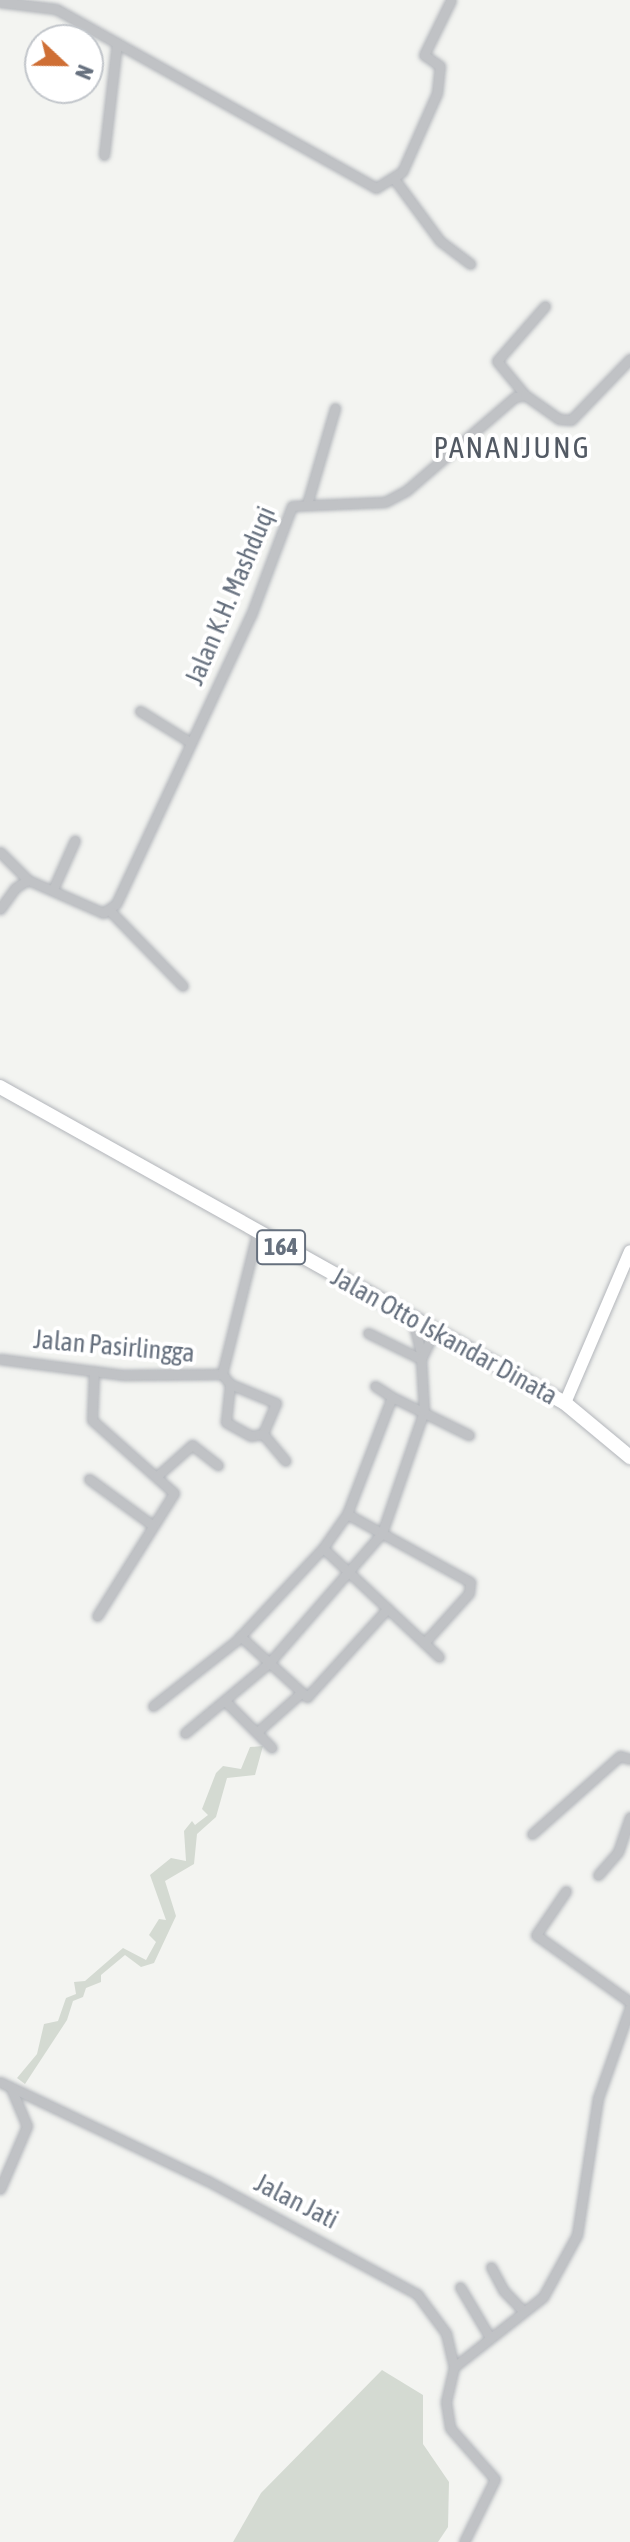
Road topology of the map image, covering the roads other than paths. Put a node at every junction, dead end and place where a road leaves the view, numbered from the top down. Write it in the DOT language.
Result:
graph roads {
  1 [pos="451,0"];
  2 [pos="0,2"];
  3 [pos="117,43"];
  4 [pos="104,155"];
  5 [pos="395,180"];
  6 [pos="470,264"];
  7 [pos="545,306"];
  8 [pos="630,359"];
  9 [pos="525,395"];
  10 [pos="335,408"];
  11 [pos="307,504"];
  12 [pos="140,711"];
  13 [pos="190,742"];
  14 [pos="75,840"];
  15 [pos="0,852"];
  16 [pos="28,880"];
  17 [pos="54,887"];
  18 [pos="0,909"];
  19 [pos="111,912"];
  20 [pos="183,986"];
  21 [pos="0,1087"];
  22 [pos="257,1234"];
  23 [pos="630,1251"];
  24 [pos="413,1321"];
  25 [pos="434,1332"];
  26 [pos="368,1333"];
  27 [pos="422,1358"];
  28 [pos="0,1359"];
  29 [pos="94,1371"];
  30 [pos="222,1374"];
  31 [pos="230,1384"];
  32 [pos="375,1386"];
  33 [pos="392,1397"];
  34 [pos="565,1403"];
  35 [pos="424,1411"];
  36 [pos="263,1434"];
  37 [pos="469,1435"];
  38 [pos="630,1457"];
  39 [pos="286,1461"];
  40 [pos="218,1465"];
  41 [pos="157,1476"];
  42 [pos="89,1479"];
  43 [pos="347,1514"];
  44 [pos="152,1525"];
  45 [pos="382,1533"];
  46 [pos="323,1548"];
  47 [pos="351,1574"];
  48 [pos="388,1608"];
  49 [pos="97,1616"];
  50 [pos="240,1636"];
  51 [pos="424,1643"];
  52 [pos="439,1657"];
  53 [pos="269,1663"];
  54 [pos="301,1693"];
  55 [pos="225,1701"];
  56 [pos="153,1706"];
  57 [pos="257,1732"];
  58 [pos="185,1733"];
  59 [pos="272,1748"];
  60 [pos="630,1759"];
  61 [pos="630,1817"];
  62 [pos="532,1834"];
  63 [pos="598,1875"];
  64 [pos="566,1891"];
  65 [pos="630,2005"];
  66 [pos="0,2082"];
  67 [pos="14,2090"];
  68 [pos="0,2189"];
  69 [pos="491,2267"];
  70 [pos="460,2287"];
  71 [pos="523,2311"];
  72 [pos="489,2336"];
  73 [pos="454,2367"];
  74 [pos="464,2542"];
  1 -- 5 [label="street"];
  2 -- 3 [label="street"];
  3 -- 4 [label="street"];
  3 -- 5 [label="street"];
  5 -- 6 [label="street"];
  7 -- 9 [label="street"];
  8 -- 9 [label="street"];
  9 -- 11 [label="street, Jalan K.H. Mashduqi"];
  10 -- 11 [label="street"];
  11 -- 13 [label="street, Jalan K.H. Mashduqi"];
  12 -- 13 [label="street"];
  13 -- 19 [label="street, Jalan K.H. Mashduqi"];
  14 -- 17 [label="street"];
  15 -- 16 [label="street"];
  16 -- 17 [label="street"];
  16 -- 18 [label="street"];
  17 -- 19 [label="street"];
  19 -- 20 [label="street"];
  21 -- 22 [label="main road, Jalan Otto Iskandar Dinata / 164"];
  22 -- 24 [label="main road, Jalan Otto Iskandar Dinata / 164"];
  22 -- 30 [label="street, Jalan Pasirlingga"];
  23 -- 34 [label="street"];
  24 -- 25 [label="main road, Jalan Otto Iskandar Dinata / 164"];
  24 -- 27 [label="street"];
  25 -- 27 [label="street"];
  25 -- 34 [label="main road, Jalan Otto Iskandar Dinata / 164"];
  26 -- 27 [label="street"];
  27 -- 35 [label="street"];
  28 -- 29 [label="street, Jalan Pasirlingga"];
  29 -- 30 [label="street, Jalan Pasirlingga"];
  29 -- 41 [label="street"];
  30 -- 31 [label="street"];
  31 -- 36 [label="street"];
  31 -- 36 [label="street"];
  32 -- 33 [label="street"];
  33 -- 35 [label="street"];
  33 -- 43 [label="street"];
  34 -- 38 [label="main road, Jalan Otto Iskandar Dinata / 164"];
  35 -- 37 [label="street"];
  35 -- 45 [label="street"];
  36 -- 39 [label="street"];
  40 -- 41 [label="street"];
  41 -- 44 [label="street"];
  42 -- 44 [label="street"];
  43 -- 45 [label="street"];
  43 -- 46 [label="street"];
  44 -- 49 [label="street"];
  45 -- 47 [label="street"];
  45 -- 51 [label="street"];
  46 -- 47 [label="street"];
  46 -- 50 [label="street"];
  47 -- 48 [label="street"];
  47 -- 53 [label="street"];
  48 -- 51 [label="street"];
  48 -- 54 [label="street"];
  50 -- 53 [label="street"];
  50 -- 56 [label="street"];
  51 -- 52 [label="street"];
  53 -- 54 [label="street"];
  53 -- 55 [label="street"];
  54 -- 57 [label="street"];
  55 -- 57 [label="street"];
  55 -- 58 [label="street"];
  57 -- 59 [label="street"];
  60 -- 62 [label="street"];
  61 -- 63 [label="street"];
  64 -- 65 [label="street"];
  65 -- 71 [label="street"];
  66 -- 67 [label="street, Jalan Jati"];
  67 -- 68 [label="street"];
  67 -- 73 [label="street, Jalan Jati"];
  69 -- 71 [label="street"];
  70 -- 72 [label="street"];
  71 -- 72 [label="street"];
  72 -- 73 [label="street"];
  73 -- 74 [label="street, Jalan Jati"];
}
